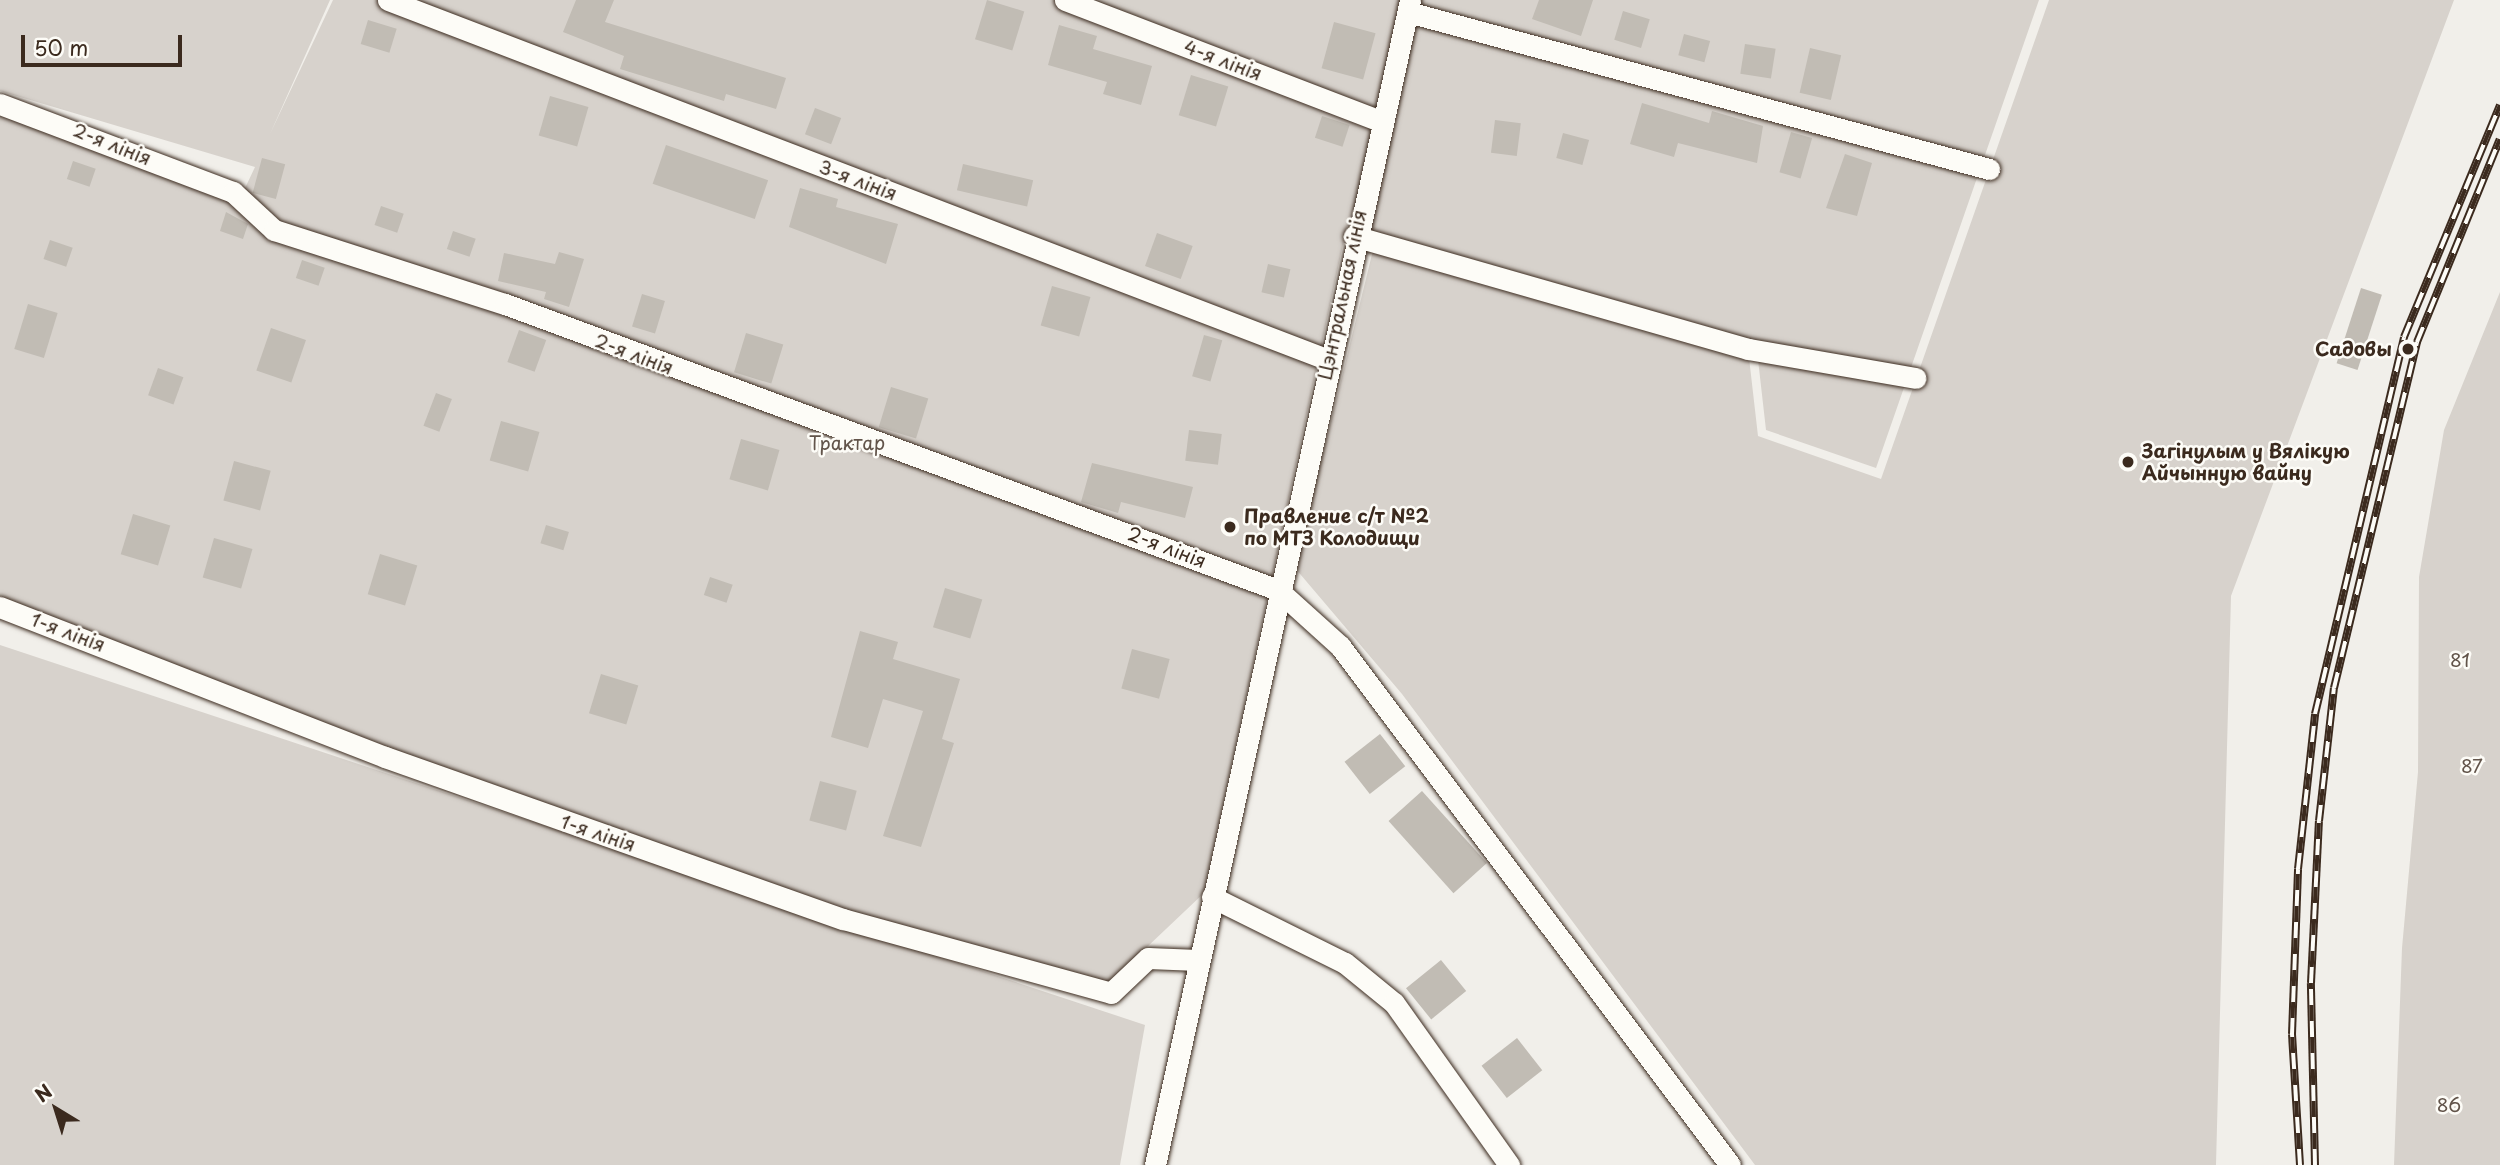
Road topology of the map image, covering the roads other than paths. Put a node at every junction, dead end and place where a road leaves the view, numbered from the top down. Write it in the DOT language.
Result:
graph roads {
  1 [pos="388,0"];
  2 [pos="1065,0"];
  3 [pos="1409,6"];
  4 [pos="0,104"];
  5 [pos="1381,121"];
  6 [pos="1989,169"];
  7 [pos="1354,236"];
  8 [pos="1329,360"];
  9 [pos="1916,378"];
  10 [pos="1278,590"];
  11 [pos="0,607"];
  12 [pos="1212,897"];
  13 [pos="1198,960"];
  14 [pos="1155,1165"];
  15 [pos="1509,1165"];
  16 [pos="1730,1165"];
  1 -- 8 [label="street, 3-я лінія"];
  2 -- 5 [label="street, 4-я лінія"];
  3 -- 5 [label="street, Цэнтральная лінія"];
  3 -- 6 [label="street"];
  4 -- 10 [label="street, 2-я лінія"];
  5 -- 7 [label="street, Цэнтральная лінія"];
  7 -- 8 [label="street, Цэнтральная лінія"];
  7 -- 9 [label="street"];
  8 -- 10 [label="street, Цэнтральная лінія"];
  10 -- 12 [label="street, Цэнтральная лінія"];
  10 -- 16 [label="street"];
  11 -- 13 [label="street, 1-я лінія"];
  12 -- 13 [label="street, Цэнтральная лінія"];
  12 -- 15 [label="street"];
  13 -- 14 [label="street, Цэнтральная лінія"];
}
